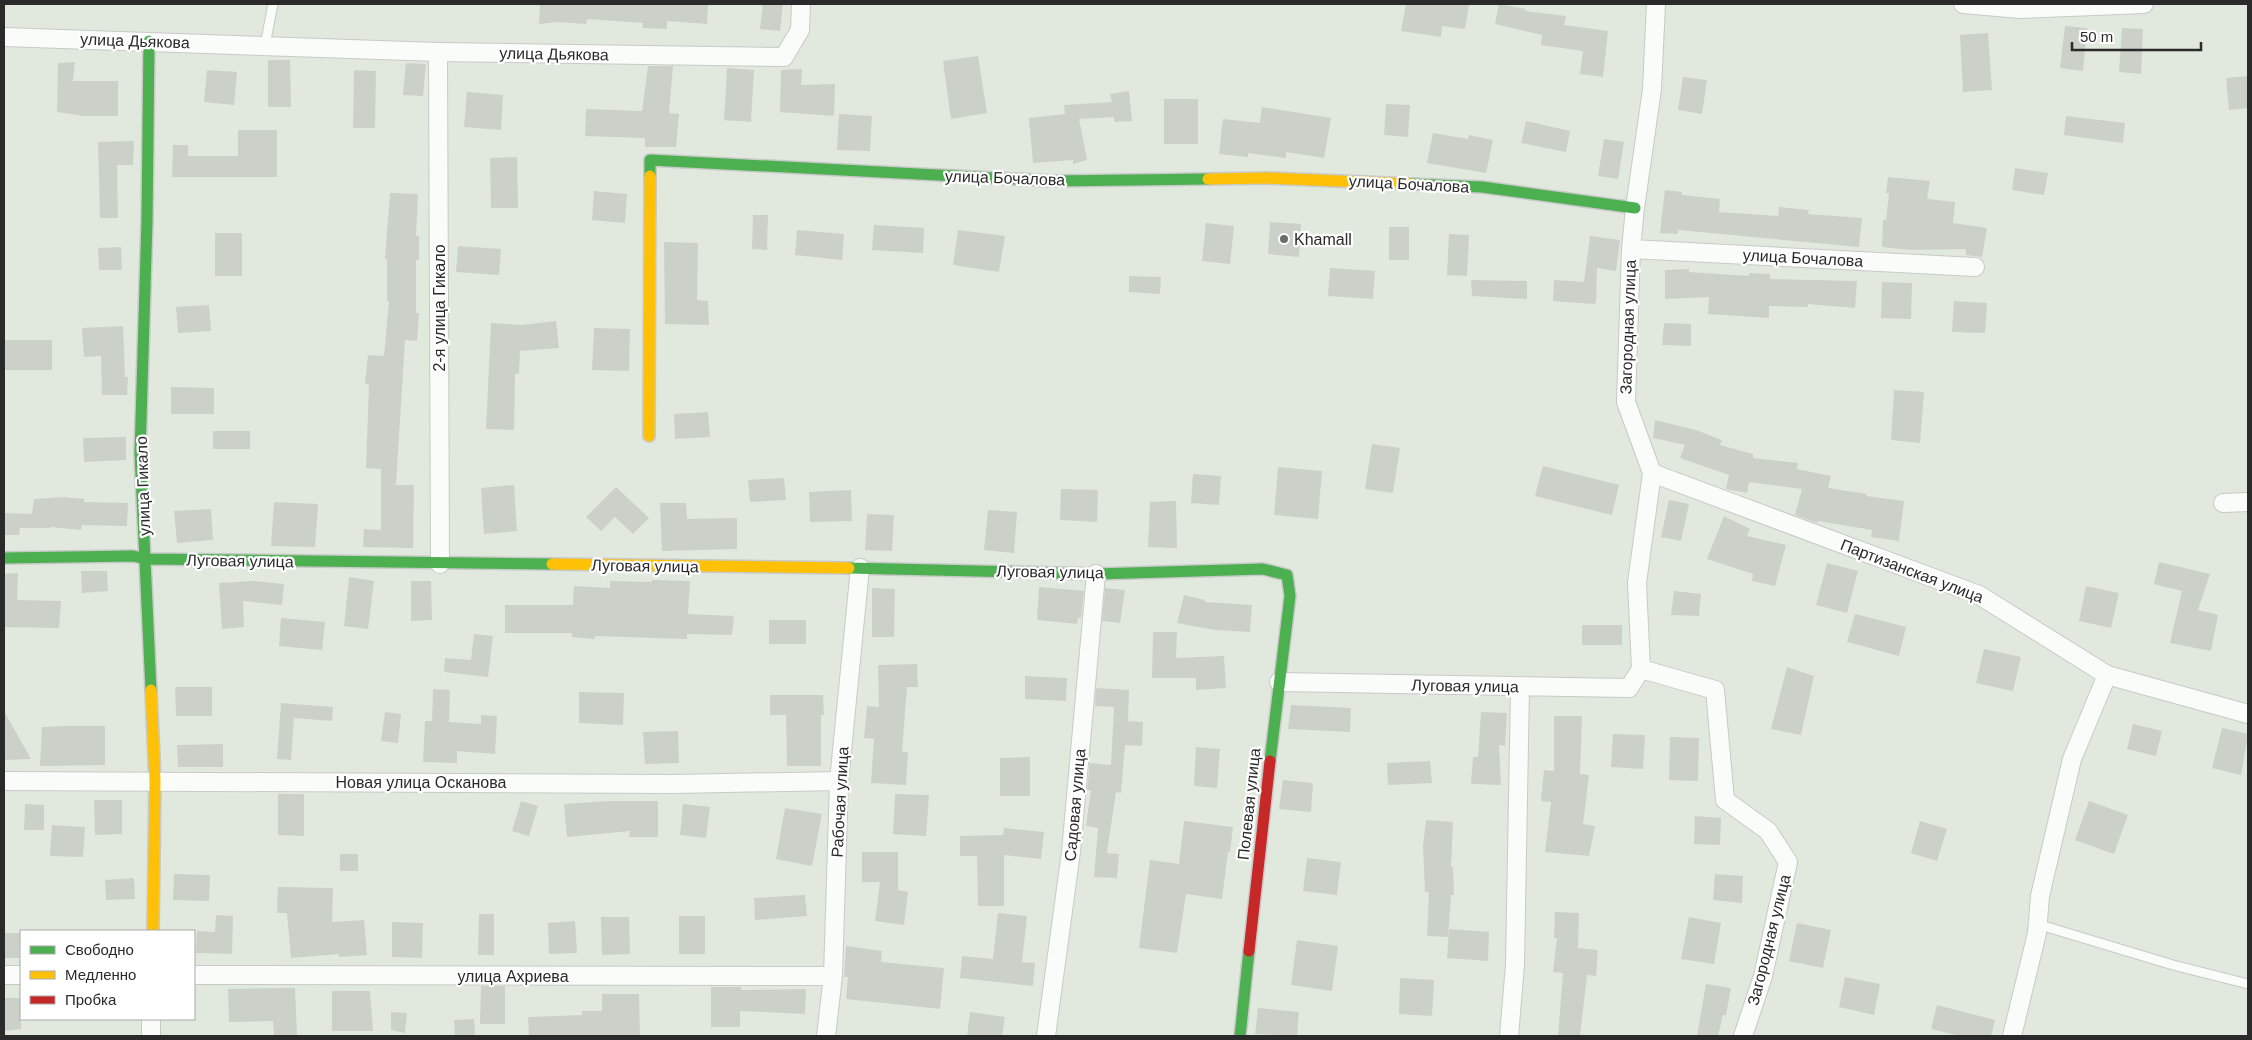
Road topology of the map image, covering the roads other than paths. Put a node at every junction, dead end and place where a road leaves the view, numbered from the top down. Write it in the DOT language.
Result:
graph roads {
  1 [pos="273,4"];
  2 [pos="801,4"];
  3 [pos="1656,4"];
  4 [pos="1964,4"];
  5 [pos="2144,4"];
  6 [pos="4,37"];
  7 [pos="149,41"];
  8 [pos="266,45"];
  9 [pos="438,52"];
  10 [pos="1634,208"];
  11 [pos="1631,249"];
  12 [pos="1975,267"];
  13 [pos="649,436"];
  14 [pos="1652,473"];
  15 [pos="2248,502"];
  16 [pos="2223,503"];
  17 [pos="4,558"];
  18 [pos="146,559"];
  19 [pos="440,564"];
  20 [pos="860,568"];
  21 [pos="1096,574"];
  22 [pos="1287,575"];
  23 [pos="1641,670"];
  24 [pos="2107,675"];
  25 [pos="1278,682"];
  26 [pos="1520,688"];
  27 [pos="2248,714"];
  28 [pos="4,781"];
  29 [pos="155,781"];
  30 [pos="839,781"];
  31 [pos="2037,924"];
  32 [pos="152,930"];
  33 [pos="4,975"];
  34 [pos="20,975"];
  35 [pos="195,975"];
  36 [pos="833,976"];
  37 [pos="2248,984"];
  38 [pos="151,1020"];
  39 [pos="151,1036"];
  40 [pos="826,1036"];
  41 [pos="1046,1036"];
  42 [pos="1240,1036"];
  43 [pos="1509,1036"];
  44 [pos="1743,1036"];
  45 [pos="2012,1036"];
  1 -- 8 [label="lane"];
  2 -- 9 [label="street, улица Дьякова"];
  3 -- 10 [label="street, Загородная улица"];
  4 -- 5 [label="street"];
  6 -- 7 [label="street, улица Дьякова"];
  7 -- 8 [label="street, улица Дьякова"];
  7 -- 18 [label="street, улица Гикало"];
  8 -- 9 [label="street, улица Дьякова"];
  9 -- 19 [label="street, 2-я улица Гикало"];
  10 -- 11 [label="street, Загородная улица"];
  10 -- 13 [label="street, улица Бочалова"];
  11 -- 12 [label="street, улица Бочалова"];
  11 -- 14 [label="street, Загородная улица"];
  14 -- 23 [label="street, Загородная улица"];
  14 -- 24 [label="street, Партизанская улица"];
  15 -- 16 [label="street"];
  17 -- 18 [label="street, Луговая улица"];
  18 -- 19 [label="street, Луговая улица"];
  18 -- 29 [label="street, улица Гикало"];
  19 -- 20 [label="street, Луговая улица"];
  20 -- 21 [label="street, Луговая улица"];
  20 -- 30 [label="street, Рабочая улица"];
  21 -- 22 [label="street, Луговая улица"];
  21 -- 41 [label="street, Садовая улица"];
  22 -- 25 [label="street, Полевая улица"];
  23 -- 26 [label="street, Луговая улица"];
  23 -- 44 [label="street, Загородная улица"];
  24 -- 27 [label="street, Партизанская улица"];
  24 -- 31 [label="street"];
  25 -- 26 [label="street, Луговая улица"];
  25 -- 42 [label="street, Полевая улица"];
  26 -- 43 [label="street"];
  28 -- 29 [label="street, Новая улица Осканова"];
  29 -- 30 [label="street, Новая улица Осканова"];
  29 -- 32 [label="street, улица Гикало"];
  30 -- 36 [label="street, Рабочая улица"];
  31 -- 37 [label="lane"];
  31 -- 45 [label="street"];
  33 -- 34 [label="street"];
  35 -- 36 [label="street, улица Ахриева"];
  36 -- 40 [label="street, Рабочая улица"];
  38 -- 39 [label="street"];
}
